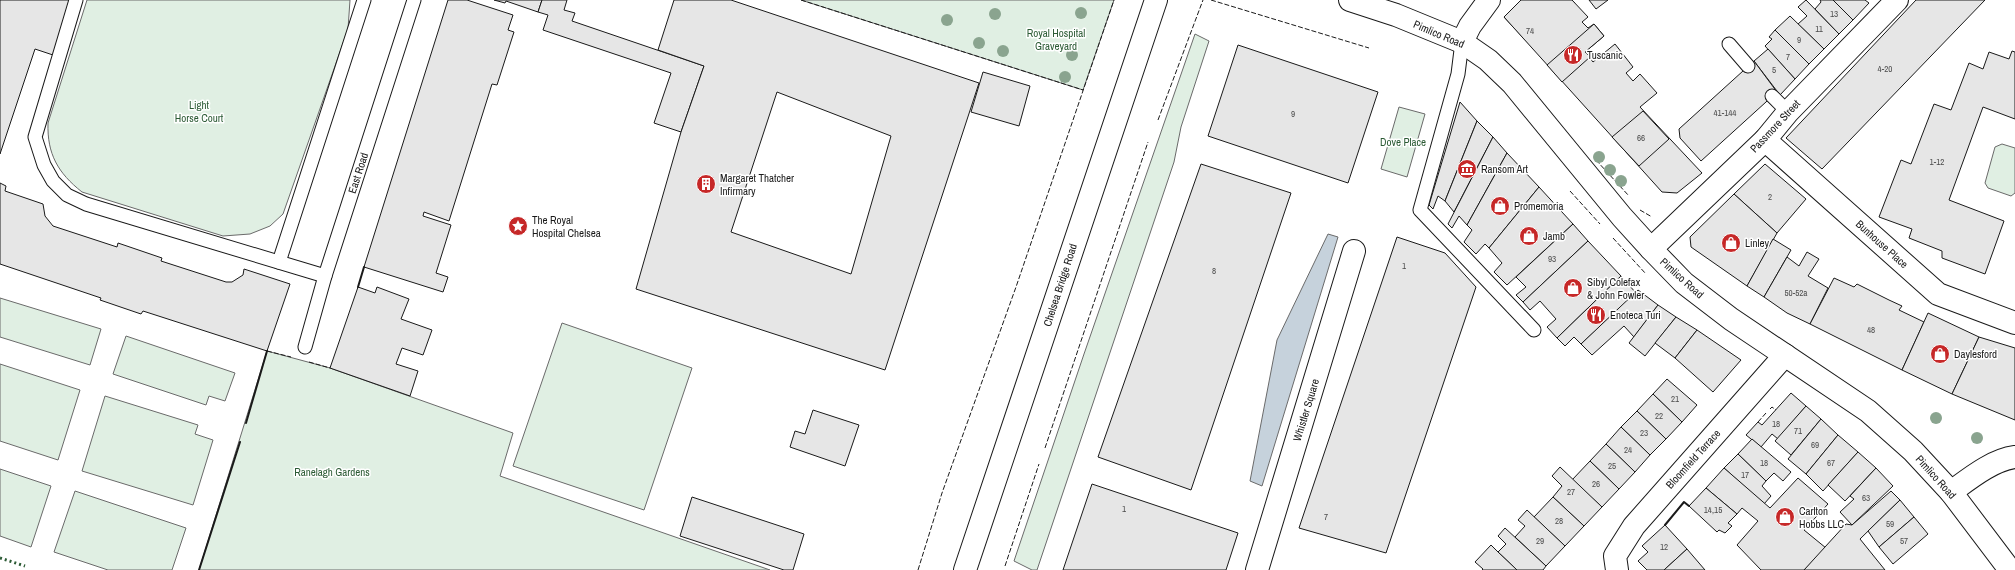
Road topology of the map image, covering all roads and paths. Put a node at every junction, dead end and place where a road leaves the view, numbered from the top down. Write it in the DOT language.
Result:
graph roads {
  1 [pos="76,0"];
  2 [pos="364,0"];
  3 [pos="414,0"];
  4 [pos="1156,0"];
  5 [pos="1350,0"];
  6 [pos="1489,0"];
  7 [pos="1897,0"];
  8 [pos="1462,42"];
  9 [pos="1729,44"];
  10 [pos="1748,66"];
  11 [pos="1772,96"];
  12 [pos="1788,112"];
  13 [pos="1765,140"];
  14 [pos="1650,249"];
  15 [pos="1354,251"];
  16 [pos="279,262"];
  17 [pos="325,276"];
  18 [pos="2015,323"];
  19 [pos="1534,330"];
  20 [pos="305,347"];
  21 [pos="1786,355"];
  22 [pos="2015,457"];
  23 [pos="1951,492"];
  24 [pos="965,570"];
  25 [pos="1257,570"];
  26 [pos="1617,570"];
  27 [pos="2010,570"];
  1 -- 16 [label="lane"];
  2 -- 16 [label="lane"];
  3 -- 17 [label="lane, East Road"];
  4 -- 24 [label="main road, Chelsea Bridge Road"];
  5 -- 8 [label="main road, Pimlico Road"];
  6 -- 8 [label="main road"];
  7 -- 12 [label="main road, Passmore Street"];
  8 -- 14 [label="main road, Pimlico Road"];
  8 -- 19 [label="lane"];
  9 -- 10 [label="lane"];
  11 -- 12 [label="lane"];
  12 -- 13 [label="main road, Passmore Street"];
  13 -- 14 [label="main road, Passmore Street"];
  13 -- 18 [label="main road, Bunhouse Place"];
  14 -- 21 [label="main road, Pimlico Road"];
  15 -- 25 [label="main road, Whistler Square"];
  16 -- 17 [label="lane"];
  17 -- 20 [label="lane, East Road"];
  21 -- 23 [label="main road, Pimlico Road"];
  21 -- 26 [label="main road, Bloomfield Terrace"];
  22 -- 23 [label="main road"];
  23 -- 27 [label="main road, Pimlico Road"];
}
